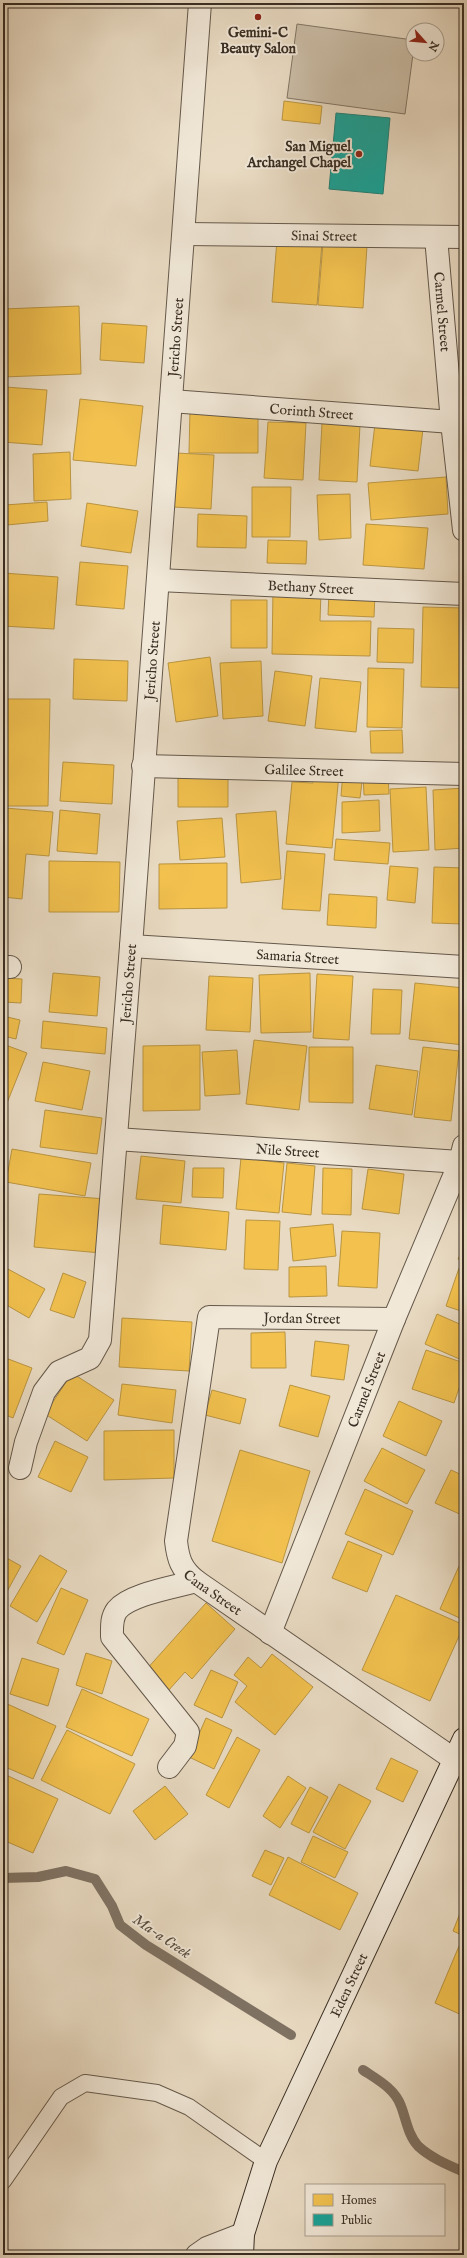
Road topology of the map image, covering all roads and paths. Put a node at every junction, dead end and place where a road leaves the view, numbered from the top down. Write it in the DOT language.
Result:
graph roads {
  1 [pos="200,3"];
  2 [pos="184,234"];
  3 [pos="436,237"];
  4 [pos="464,237"];
  5 [pos="171,401"];
  6 [pos="452,422"];
  7 [pos="464,530"];
  8 [pos="158,580"];
  9 [pos="464,594"];
  10 [pos="143,766"];
  11 [pos="464,774"];
  12 [pos="132,946"];
  13 [pos="464,967"];
  14 [pos="116,1139"];
  15 [pos="462,1154"];
  16 [pos="209,1317"];
  17 [pos="394,1319"];
  18 [pos="20,1468"];
  19 [pos="196,1581"];
  20 [pos="270,1633"];
  21 [pos="464,1739"];
  22 [pos="455,1760"];
  23 [pos="169,1767"];
  24 [pos="266,2161"];
  25 [pos="3,2180"];
  26 [pos="242,2245"];
  27 [pos="197,2255"];
  1 -- 2 [label="street, Jericho Street"];
  2 -- 3 [label="street, Sinai Street"];
  2 -- 5 [label="street, Jericho Street"];
  3 -- 4 [label="street, Sinai Street"];
  3 -- 6 [label="street, Carmel Street"];
  5 -- 6 [label="street, Corinth Street"];
  5 -- 8 [label="street, Jericho Street"];
  6 -- 7 [label="street, Carmel Street"];
  8 -- 9 [label="street, Bethany Street"];
  8 -- 10 [label="street, Jericho Street"];
  10 -- 11 [label="street, Galilee Street"];
  10 -- 12 [label="street, Jericho Street"];
  12 -- 13 [label="street, Samaria Street"];
  12 -- 14 [label="street, Jericho Street"];
  14 -- 15 [label="street, Nile Street"];
  14 -- 18 [label="street, Jericho Street"];
  15 -- 17 [label="street, Carmel Street"];
  16 -- 17 [label="street, Jordan Street"];
  16 -- 19 [label="street, Cana Street"];
  17 -- 20 [label="street, Carmel Street"];
  19 -- 20 [label="street, Cana Street"];
  19 -- 23 [label="street"];
  20 -- 22 [label="street, Cana Street"];
  21 -- 22 [label="street, Eden Street"];
  22 -- 24 [label="street, Eden Street"];
  24 -- 25 [label="lane"];
  24 -- 26 [label="street, Eden Street"];
  26 -- 27 [label="street"];
}
